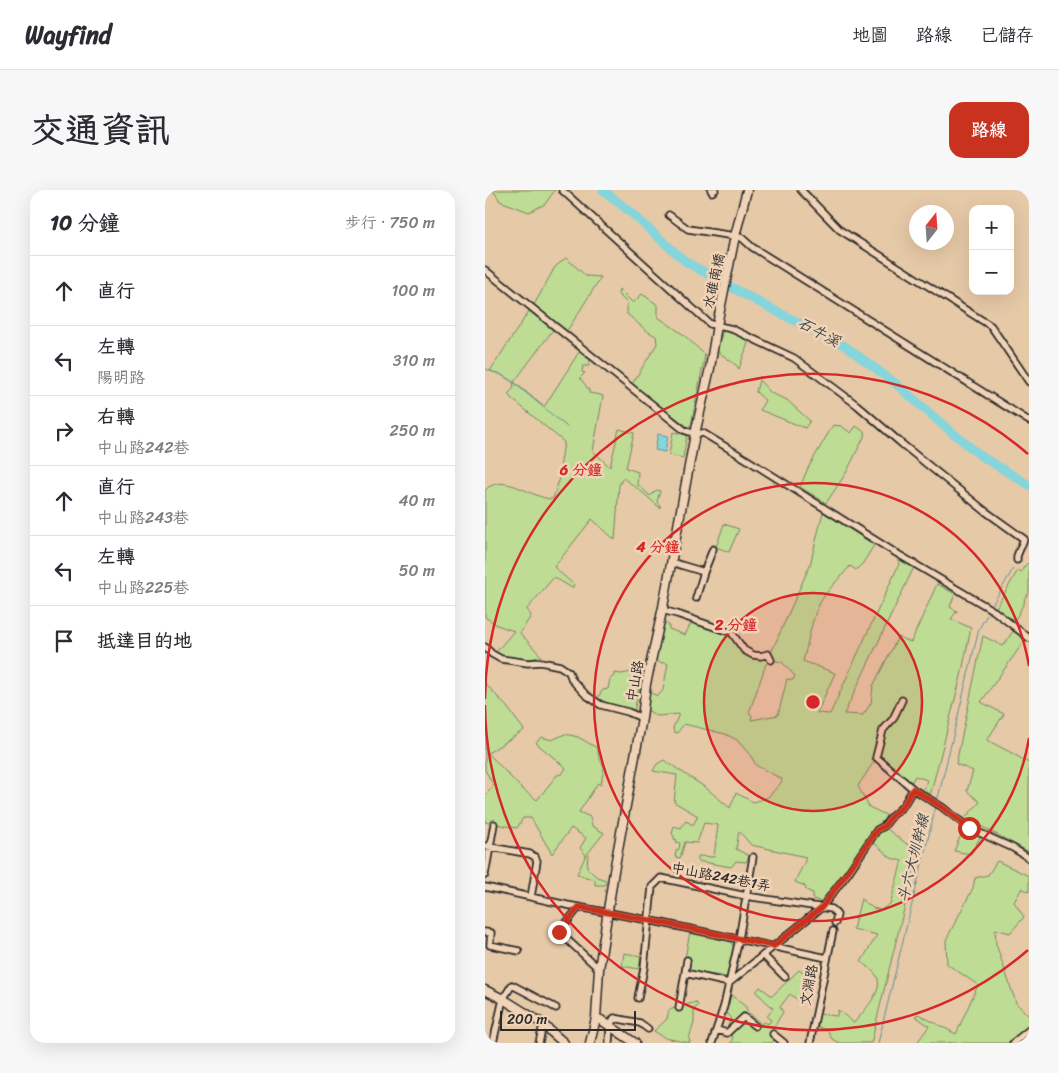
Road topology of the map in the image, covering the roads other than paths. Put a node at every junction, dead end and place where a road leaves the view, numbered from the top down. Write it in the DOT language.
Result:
graph roads {
  1 [pos="562,190"];
  2 [pos="711,190"];
  3 [pos="715,190"];
  4 [pos="747,190"];
  5 [pos="801,190"];
  6 [pos="669,215"];
  7 [pos="735,239"];
  8 [pos="485,270"];
  9 [pos="717,325"];
  10 [pos="1029,382"];
  11 [pos="1029,421"];
  12 [pos="695,434"];
  13 [pos="713,549"];
  14 [pos="1017,560"];
  15 [pos="671,562"];
  16 [pos="704,572"];
  17 [pos="696,598"];
  18 [pos="662,610"];
  19 [pos="1029,638"];
  20 [pos="485,647"];
  21 [pos="771,660"];
  22 [pos="902,700"];
  23 [pos="642,718"];
  24 [pos="913,789"];
  25 [pos="494,824"];
  26 [pos="488,846"];
  27 [pos="753,857"];
  28 [pos="1029,858"];
  29 [pos="485,875"];
  30 [pos="485,887"];
  31 [pos="746,896"];
  32 [pos="531,897"];
  33 [pos="579,907"];
  34 [pos="822,907"];
  35 [pos="608,912"];
  36 [pos="648,920"];
  37 [pos="835,923"];
  38 [pos="833,931"];
  39 [pos="485,932"];
  40 [pos="739,939"];
  41 [pos="774,946"];
  42 [pos="519,951"];
  43 [pos="763,955"];
  44 [pos="827,958"];
  45 [pos="687,960"];
  46 [pos="599,969"];
  47 [pos="685,973"];
  48 [pos="785,977"];
  49 [pos="729,983"];
  50 [pos="485,990"];
  51 [pos="638,998"];
  52 [pos="503,999"];
  53 [pos="556,1008"];
  54 [pos="679,1008"];
  55 [pos="595,1018"];
  56 [pos="543,1025"];
  57 [pos="610,1026"];
  58 [pos="755,1026"];
  59 [pos="648,1029"];
  60 [pos="717,1030"];
  61 [pos="1029,1030"];
  62 [pos="773,1034"];
  63 [pos="493,1043"];
  64 [pos="539,1043"];
  65 [pos="564,1043"];
  66 [pos="590,1043"];
  67 [pos="609,1043"];
  68 [pos="635,1043"];
  69 [pos="712,1043"];
  70 [pos="784,1043"];
  71 [pos="810,1043"];
  72 [pos="1013,1043"];
  1 -- 9 [label="street"];
  2 -- 3 [label="street"];
  4 -- 7 [label="main road, 水碓南橋"];
  5 -- 10 [label="street"];
  6 -- 7 [label="street"];
  7 -- 9 [label="main road, 水碓南橋"];
  7 -- 11 [label="street"];
  8 -- 12 [label="street"];
  9 -- 12 [label="main road, 中山路"];
  9 -- 14 [label="street"];
  12 -- 15 [label="main road, 中山路"];
  12 -- 19 [label="street"];
  13 -- 16 [label="street"];
  15 -- 16 [label="street"];
  15 -- 18 [label="main road, 中山路"];
  16 -- 17 [label="street"];
  18 -- 21 [label="street"];
  18 -- 23 [label="main road, 中山路"];
  20 -- 23 [label="street"];
  22 -- 24 [label="street"];
  23 -- 35 [label="main road, 中山路"];
  24 -- 28 [label="street"];
  24 -- 34 [label="street"];
  25 -- 26 [label="street"];
  26 -- 29 [label="street"];
  26 -- 32 [label="street"];
  27 -- 31 [label="street"];
  30 -- 32 [label="street"];
  31 -- 34 [label="street, 中山路242巷1弄"];
  31 -- 36 [label="street, 中山路242巷1弄"];
  31 -- 40 [label="street"];
  32 -- 33 [label="street"];
  33 -- 35 [label="street"];
  33 -- 46 [label="street"];
  34 -- 37 [label="street"];
  34 -- 41 [label="street"];
  35 -- 36 [label="street"];
  35 -- 46 [label="main road, 中山路"];
  36 -- 40 [label="street"];
  36 -- 51 [label="street"];
  38 -- 44 [label="street, 文淵路"];
  39 -- 42 [label="street"];
  40 -- 41 [label="street"];
  40 -- 49 [label="street"];
  41 -- 43 [label="street"];
  41 -- 44 [label="street"];
  43 -- 48 [label="street"];
  43 -- 49 [label="street"];
  44 -- 71 [label="street, 文淵路"];
  45 -- 47 [label="street"];
  46 -- 55 [label="main road, 中山路"];
  47 -- 49 [label="street"];
  47 -- 54 [label="street"];
  49 -- 60 [label="street"];
  50 -- 52 [label="main road"];
  52 -- 53 [label="street"];
  52 -- 56 [label="main road"];
  52 -- 63 [label="street"];
  55 -- 57 [label="main road"];
  55 -- 66 [label="main road, 中山路"];
  56 -- 64 [label="street"];
  56 -- 65 [label="main road"];
  57 -- 59 [label="street"];
  57 -- 67 [label="street"];
  57 -- 68 [label="main road"];
  58 -- 60 [label="street"];
  60 -- 69 [label="street"];
  61 -- 72 [label="street"];
  62 -- 70 [label="street"];
}
